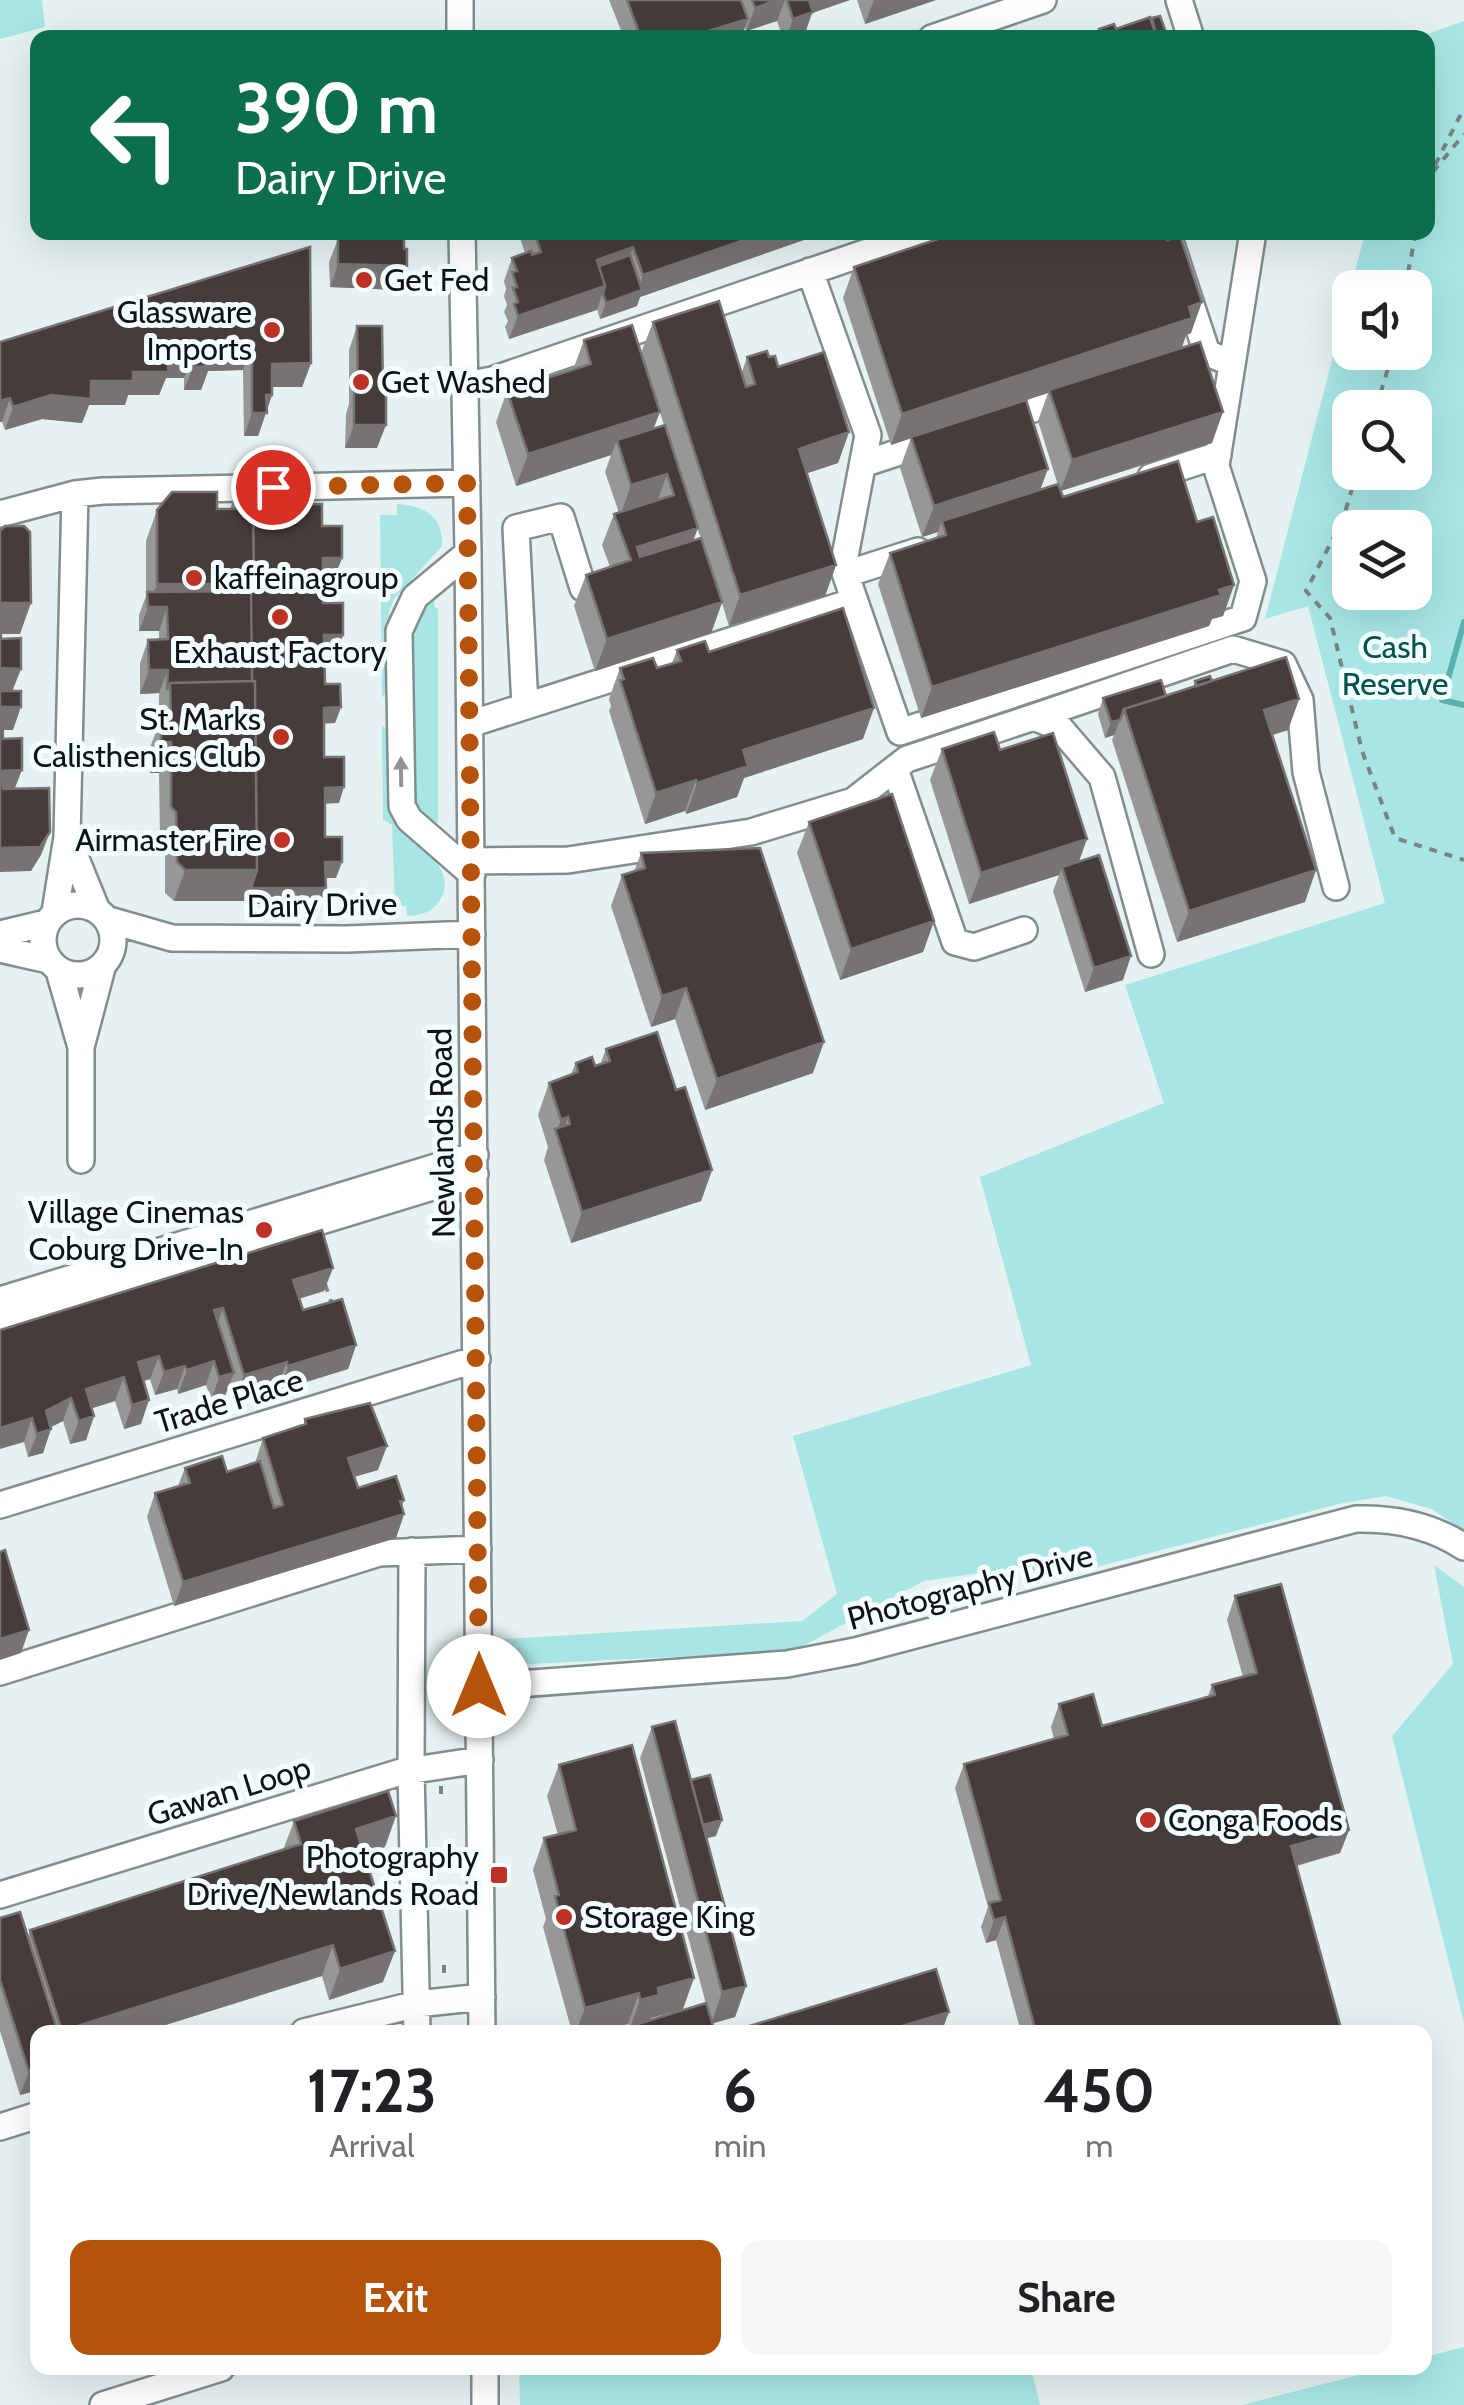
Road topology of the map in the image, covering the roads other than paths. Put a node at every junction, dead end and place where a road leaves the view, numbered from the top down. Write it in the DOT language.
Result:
graph roads {
  1 [pos="460,0"];
  2 [pos="1043,0"];
  3 [pos="1179,0"];
  4 [pos="460,30"];
  5 [pos="955,30"];
  6 [pos="1188,30"];
  7 [pos="462,240"];
  8 [pos="902,240"];
  9 [pos="1168,240"];
  10 [pos="1251,240"];
  11 [pos="810,270"];
  12 [pos="1232,363"];
  13 [pos="465,385"];
  14 [pos="1097,388"];
  15 [pos="1218,455"];
  16 [pos="863,464"];
  17 [pos="467,483"];
  18 [pos="1126,484"];
  19 [pos="75,494"];
  20 [pos="0,514"];
  21 [pos="940,544"];
  22 [pos="468,553"];
  23 [pos="846,574"];
  24 [pos="583,588"];
  25 [pos="855,601"];
  26 [pos="525,706"];
  27 [pos="1034,716"];
  28 [pos="470,724"];
  29 [pos="894,769"];
  30 [pos="67,836"];
  31 [pos="472,868"];
  32 [pos="1336,887"];
  33 [pos="103,914"];
  34 [pos="51,918"];
  35 [pos="1024,930"];
  36 [pos="0,934"];
  37 [pos="472,934"];
  38 [pos="172,938"];
  39 [pos="0,949"];
  40 [pos="1151,954"];
  41 [pos="106,962"];
  42 [pos="54,965"];
  43 [pos="81,1047"];
  44 [pos="81,1160"];
  45 [pos="475,1164"];
  46 [pos="0,1300"];
  47 [pos="0,1320"];
  48 [pos="476,1359"];
  49 [pos="0,1505"];
  50 [pos="1464,1547"];
  51 [pos="478,1549"];
  52 [pos="412,1551"];
  53 [pos="0,1672"];
  54 [pos="479,1686"];
  55 [pos="480,1760"];
  56 [pos="411,1770"];
  57 [pos="0,1896"];
  58 [pos="482,1997"];
  59 [pos="417,2004"];
  60 [pos="332,2025"];
  61 [pos="417,2025"];
  62 [pos="482,2025"];
  63 [pos="30,2118"];
  64 [pos="0,2127"];
  65 [pos="198,2375"];
  66 [pos="485,2375"];
  67 [pos="102,2405"];
  68 [pos="485,2405"];
  1 -- 4 [label="street"];
  2 -- 5 [label="street"];
  3 -- 6 [label="street"];
  7 -- 13 [label="street, Newlands Road"];
  8 -- 11 [label="street"];
  9 -- 12 [label="street"];
  10 -- 12 [label="street"];
  11 -- 13 [label="street"];
  11 -- 16 [label="street"];
  12 -- 15 [label="street"];
  13 -- 17 [label="street, Newlands Road"];
  14 -- 16 [label="street"];
  15 -- 18 [label="street"];
  15 -- 25 [label="street"];
  16 -- 23 [label="street"];
  17 -- 19 [label="street"];
  17 -- 22 [label="street, Newlands Road"];
  19 -- 20 [label="street"];
  19 -- 30 [label="street"];
  21 -- 23 [label="street"];
  22 -- 28 [label="street, Newlands Road"];
  31 -- 22 [label="street, one-way"];
  23 -- 25 [label="street"];
  24 -- 26 [label="street"];
  25 -- 26 [label="street"];
  26 -- 28 [label="street"];
  27 -- 29 [label="street"];
  27 -- 32 [label="street"];
  27 -- 40 [label="street"];
  28 -- 31 [label="street, Newlands Road"];
  29 -- 31 [label="street"];
  29 -- 35 [label="street"];
  30 -- 33 [label="street"];
  30 -- 34 [label="street"];
  31 -- 37 [label="street, Newlands Road"];
  33 -- 34 [label="street"];
  33 -- 38 [label="street, Dairy Drive"];
  33 -- 41 [label="street"];
  34 -- 36 [label="street"];
  34 -- 42 [label="street"];
  37 -- 38 [label="street, Dairy Drive"];
  37 -- 45 [label="street, Newlands Road"];
  38 -- 41 [label="street, Dairy Drive"];
  39 -- 42 [label="street"];
  41 -- 42 [label="street"];
  41 -- 43 [label="street"];
  42 -- 43 [label="street"];
  43 -- 44 [label="street"];
  45 -- 46 [label="street"];
  45 -- 47 [label="street"];
  45 -- 48 [label="street, Newlands Road"];
  48 -- 49 [label="street, Trade Place"];
  48 -- 51 [label="street, Newlands Road"];
  50 -- 54 [label="street, Photography Drive"];
  51 -- 52 [label="street"];
  51 -- 54 [label="street, Newlands Road"];
  52 -- 53 [label="street"];
  52 -- 56 [label="street"];
  54 -- 55 [label="street, Newlands Road"];
  55 -- 56 [label="street, Gawan Loop"];
  55 -- 58 [label="street, Newlands Road"];
  56 -- 57 [label="street, Gawan Loop"];
  56 -- 59 [label="street"];
  58 -- 59 [label="street"];
  58 -- 62 [label="street, Newlands Road"];
  59 -- 60 [label="street"];
  59 -- 61 [label="street"];
  63 -- 64 [label="street"];
  65 -- 67 [label="street"];
  66 -- 68 [label="street"];
}
